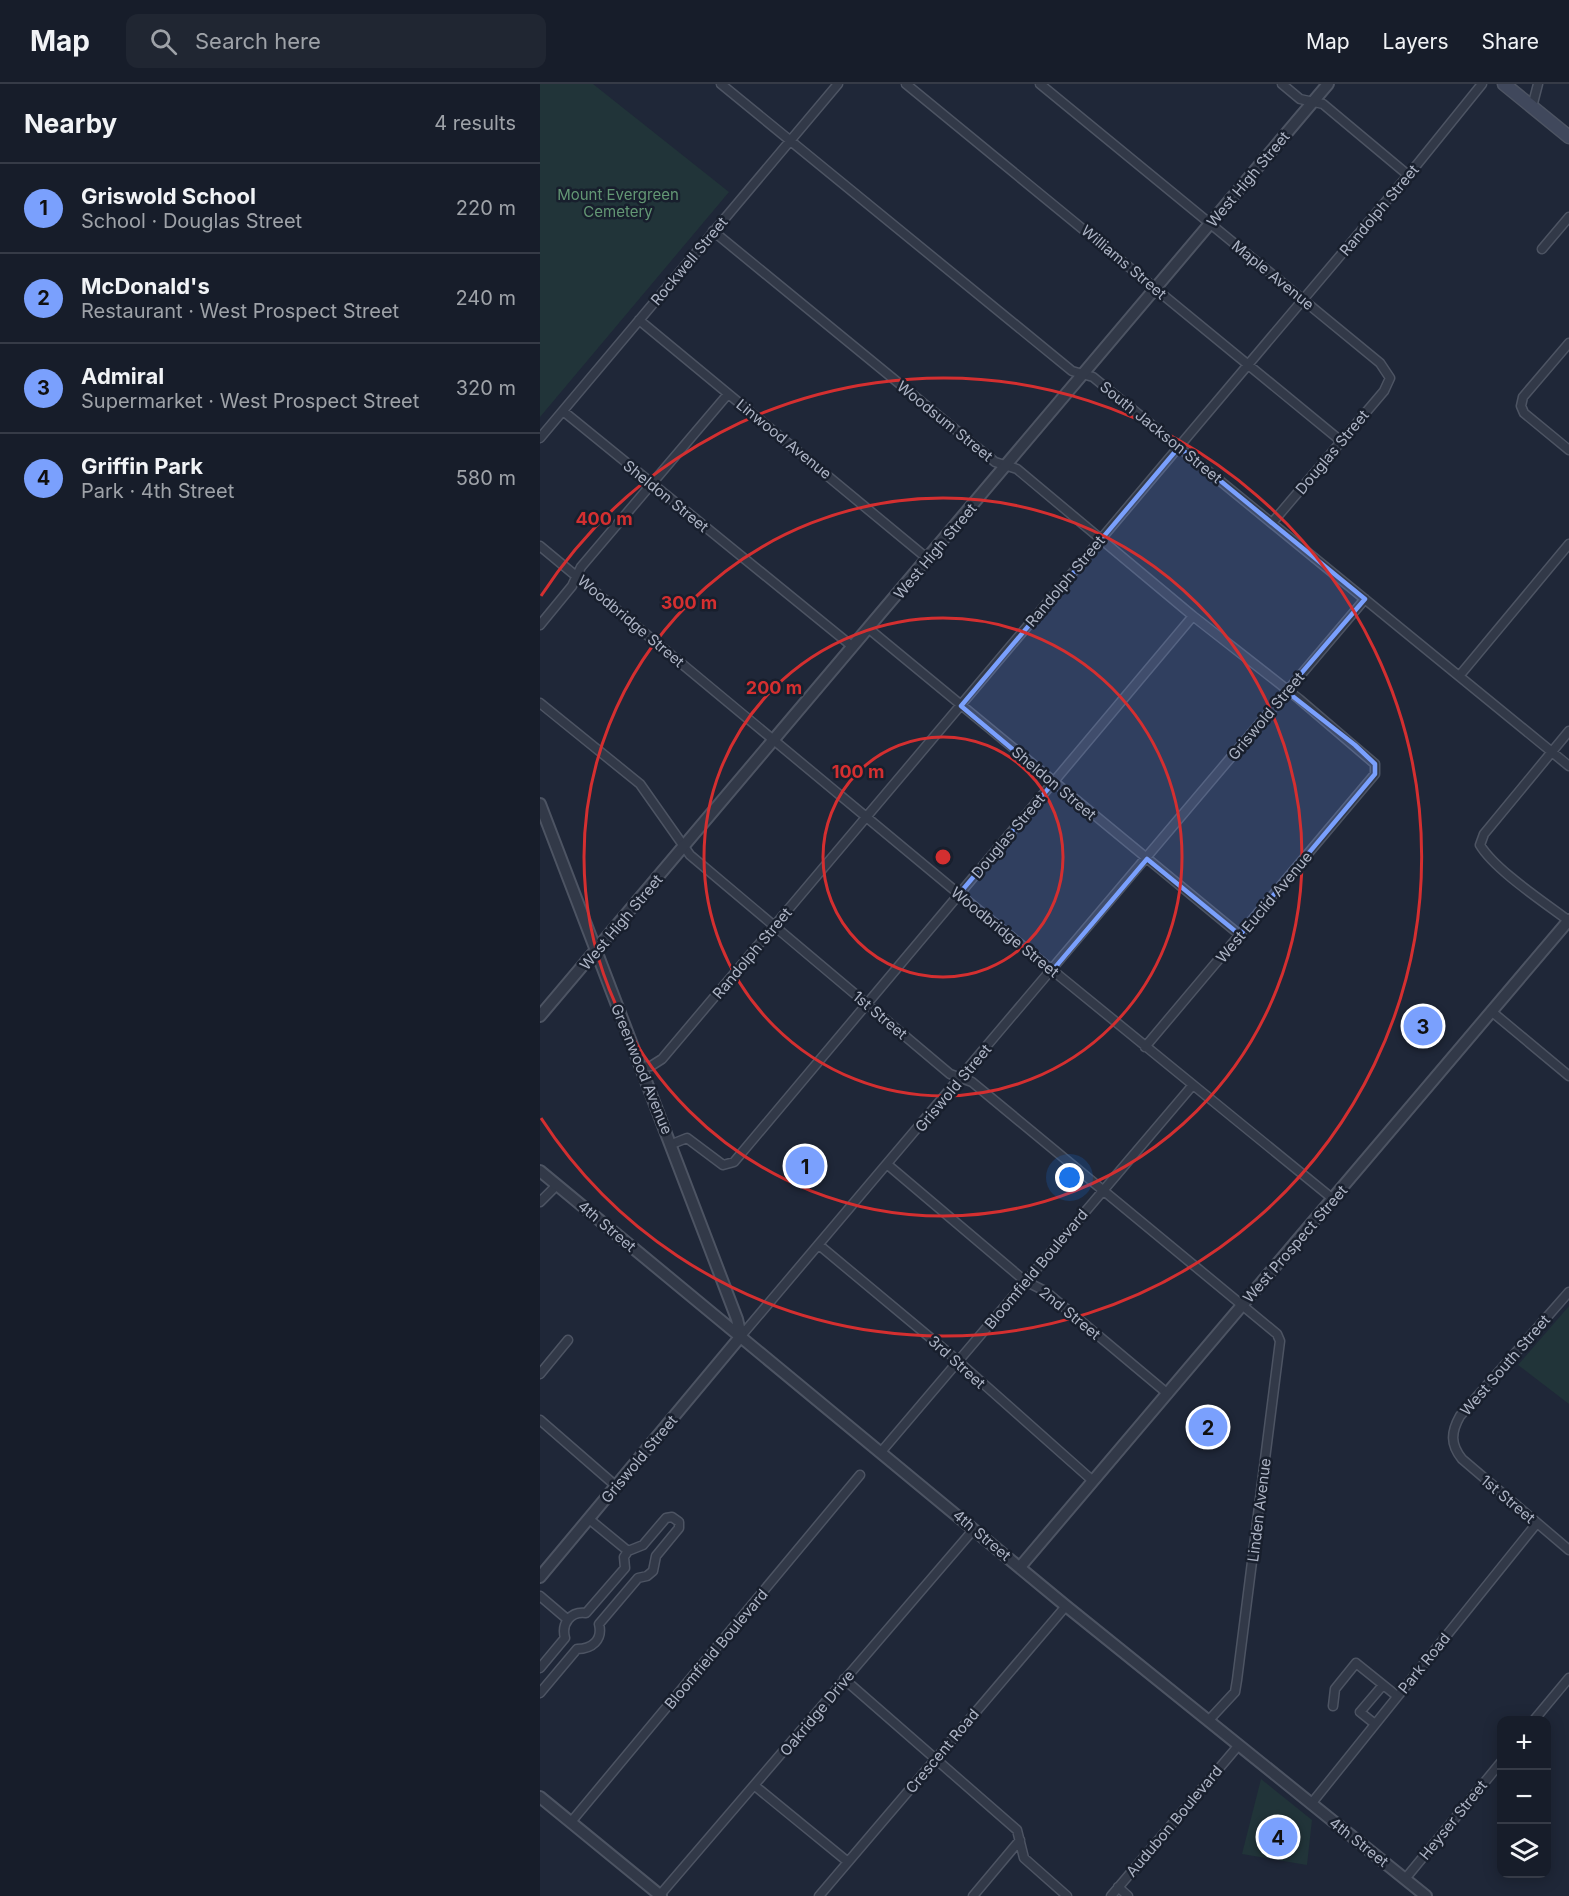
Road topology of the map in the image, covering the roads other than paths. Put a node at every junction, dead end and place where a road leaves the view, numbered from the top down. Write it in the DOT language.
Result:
graph roads {
  1 [pos="721,84"];
  2 [pos="838,84"];
  3 [pos="906,84"];
  4 [pos="1040,84"];
  5 [pos="1282,84"];
  6 [pos="1328,84"];
  7 [pos="1482,84"];
  8 [pos="1504,84"];
  9 [pos="1538,84"];
  10 [pos="1312,103"];
  11 [pos="1532,107"];
  12 [pos="1569,137"];
  13 [pos="790,141"];
  14 [pos="1408,175"];
  15 [pos="1569,217"];
  16 [pos="1210,224"];
  17 [pos="713,231"];
  18 [pos="1542,249"];
  19 [pos="1155,289"];
  20 [pos="1303,299"];
  21 [pos="639,320"];
  22 [pos="1569,343"];
  23 [pos="1248,365"];
  24 [pos="1083,375"];
  25 [pos="1390,378"];
  26 [pos="728,394"];
  27 [pos="564,411"];
  28 [pos="540,438"];
  29 [pos="1341,441"];
  30 [pos="1179,447"];
  31 [pos="1569,450"];
  32 [pos="1007,466"];
  33 [pos="651,484"];
  34 [pos="1272,523"];
  35 [pos="1100,540"];
  36 [pos="1569,544"];
  37 [pos="540,546"];
  38 [pos="928,559"];
  39 [pos="577,577"];
  40 [pos="1365,599"];
  41 [pos="1193,616"];
  42 [pos="540,625"];
  43 [pos="869,629"];
  44 [pos="853,647"];
  45 [pos="1460,675"];
  46 [pos="1286,691"];
  47 [pos="540,703"];
  48 [pos="961,706"];
  49 [pos="1569,731"];
  50 [pos="775,740"];
  51 [pos="1551,752"];
  52 [pos="1375,764"];
  53 [pos="1569,766"];
  54 [pos="1053,783"];
  55 [pos="540,804"];
  56 [pos="867,818"];
  57 [pos="684,847"];
  58 [pos="1147,859"];
  59 [pos="959,894"];
  60 [pos="1569,920"];
  61 [pos="774,926"];
  62 [pos="1240,935"];
  63 [pos="596,951"];
  64 [pos="1052,971"];
  65 [pos="866,1004"];
  66 [pos="1491,1011"];
  67 [pos="540,1015"];
  68 [pos="1145,1047"];
  69 [pos="641,1067"];
  70 [pos="1569,1076"];
  71 [pos="962,1078"];
  72 [pos="1192,1086"];
  73 [pos="672,1144"];
  74 [pos="888,1165"];
  75 [pos="540,1171"];
  76 [pos="557,1185"];
  77 [pos="1103,1191"];
  78 [pos="1333,1199"];
  79 [pos="540,1202"];
  80 [pos="819,1245"];
  81 [pos="1025,1281"];
  82 [pos="1569,1292"];
  83 [pos="1242,1305"];
  84 [pos="741,1336"];
  85 [pos="568,1340"];
  86 [pos="958,1361"];
  87 [pos="540,1374"];
  88 [pos="1168,1394"];
  89 [pos="540,1420"];
  90 [pos="1452,1443"];
  91 [pos="881,1452"];
  92 [pos="860,1475"];
  93 [pos="1093,1481"];
  94 [pos="616,1486"];
  95 [pos="589,1519"];
  96 [pos="1537,1523"];
  97 [pos="974,1529"];
  98 [pos="643,1545"];
  99 [pos="1569,1550"];
  100 [pos="628,1551"];
  101 [pos="656,1556"];
  102 [pos="1020,1567"];
  103 [pos="625,1568"];
  104 [pos="540,1577"];
  105 [pos="638,1578"];
  106 [pos="540,1596"];
  107 [pos="1066,1606"];
  108 [pos="586,1613"];
  109 [pos="567,1619"];
  110 [pos="599,1624"];
  111 [pos="565,1638"];
  112 [pos="577,1649"];
  113 [pos="540,1668"];
  114 [pos="1569,1678"];
  115 [pos="844,1679"];
  116 [pos="1383,1685"];
  117 [pos="540,1693"];
  118 [pos="1397,1696"];
  119 [pos="1333,1706"];
  120 [pos="1537,1716"];
  121 [pos="1209,1720"];
  122 [pos="1375,1724"];
  123 [pos="1238,1746"];
  124 [pos="936,1758"];
  125 [pos="1497,1767"];
  126 [pos="755,1786"];
  127 [pos="540,1797"];
  128 [pos="1311,1804"];
  129 [pos="571,1822"];
  130 [pos="1020,1840"];
  131 [pos="848,1862"];
  132 [pos="1405,1879"];
  133 [pos="1118,1887"];
  134 [pos="660,1896"];
  135 [pos="819,1896"];
  136 [pos="973,1896"];
  137 [pos="1067,1896"];
  138 [pos="1111,1896"];
  139 [pos="1128,1896"];
  140 [pos="1426,1896"];
  1 -- 13 [label="street, South Jackson Street"];
  2 -- 13 [label="street, Rockwell Street"];
  3 -- 19 [label="street, Williams Street"];
  4 -- 16 [label="street, Maple Avenue"];
  5 -- 10 [label="street"];
  6 -- 10 [label="street, West High Street"];
  7 -- 14 [label="street, Randolph Street"];
  8 -- 11 [label="main road"];
  9 -- 11 [label="street"];
  10 -- 14 [label="street"];
  10 -- 16 [label="street, West High Street"];
  11 -- 12 [label="main road"];
  13 -- 17 [label="street, Rockwell Street"];
  13 -- 24 [label="street, South Jackson Street"];
  14 -- 20 [label="street, Randolph Street"];
  15 -- 18 [label="street"];
  16 -- 19 [label="street, West High Street"];
  16 -- 20 [label="street, Maple Avenue"];
  17 -- 21 [label="street, Rockwell Street"];
  17 -- 32 [label="street, Woodsum Street"];
  19 -- 23 [label="street, Williams Street"];
  19 -- 24 [label="street, West High Street"];
  20 -- 23 [label="street, Randolph Street"];
  20 -- 25 [label="street, Maple Avenue"];
  21 -- 26 [label="street, Linwood Avenue"];
  21 -- 27 [label="street, Rockwell Street"];
  22 -- 31 [label="street"];
  23 -- 29 [label="street, Williams Street"];
  23 -- 30 [label="street, Randolph Street"];
  24 -- 30 [label="street, South Jackson Street"];
  24 -- 32 [label="street, West High Street"];
  25 -- 29 [label="street, Douglas Street"];
  26 -- 33 [label="street"];
  26 -- 38 [label="street, Linwood Avenue"];
  27 -- 28 [label="street, Rockwell Street"];
  27 -- 33 [label="street, Sheldon Street"];
  29 -- 34 [label="street, Douglas Street"];
  30 -- 34 [label="street, South Jackson Street"];
  30 -- 35 [label="street, Randolph Street"];
  32 -- 35 [label="street, Woodsum Street"];
  32 -- 38 [label="street, West High Street"];
  33 -- 39 [label="street"];
  33 -- 44 [label="street, Sheldon Street"];
  34 -- 40 [label="street, South Jackson Street"];
  35 -- 41 [label="street, Woodsum Street"];
  35 -- 48 [label="street, Randolph Street"];
  36 -- 45 [label="street"];
  37 -- 39 [label="street, Woodbridge Street"];
  38 -- 43 [label="street, West High Street"];
  39 -- 42 [label="street"];
  39 -- 50 [label="street, Woodbridge Street"];
  40 -- 45 [label="street, South Jackson Street"];
  40 -- 46 [label="street, Griswold Street"];
  41 -- 46 [label="street, Woodsum Street"];
  41 -- 54 [label="street, Douglas Street"];
  43 -- 44 [label="street, West High Street"];
  43 -- 48 [label="street, Sheldon Street"];
  44 -- 50 [label="street, West High Street"];
  45 -- 51 [label="street, South Jackson Street"];
  46 -- 52 [label="street, Woodsum Street"];
  46 -- 58 [label="street, Griswold Street"];
  47 -- 57 [label="street, 1st Street"];
  48 -- 54 [label="street, Sheldon Street"];
  48 -- 56 [label="street, Randolph Street"];
  49 -- 51 [label="street"];
  50 -- 56 [label="street, Woodbridge Street"];
  50 -- 57 [label="street, West High Street"];
  51 -- 53 [label="street, South Jackson Street"];
  51 -- 60 [label="street"];
  52 -- 62 [label="street, West Euclid Avenue"];
  54 -- 58 [label="street, Sheldon Street"];
  54 -- 59 [label="street, Douglas Street"];
  55 -- 63 [label="street, Greenwood Avenue"];
  56 -- 59 [label="street, Woodbridge Street"];
  56 -- 61 [label="street, Randolph Street"];
  57 -- 61 [label="street, 1st Street"];
  57 -- 63 [label="street, West High Street"];
  58 -- 62 [label="street, Sheldon Street"];
  58 -- 64 [label="street, Griswold Street"];
  59 -- 64 [label="street, Woodbridge Street"];
  59 -- 65 [label="street, Douglas Street"];
  60 -- 66 [label="street, West Prospect Street"];
  61 -- 65 [label="street, 1st Street"];
  61 -- 69 [label="street, Randolph Street"];
  62 -- 68 [label="street, West Euclid Avenue"];
  63 -- 67 [label="street, West High Street"];
  63 -- 69 [label="street, Greenwood Avenue"];
  64 -- 68 [label="street, Woodbridge Street"];
  64 -- 71 [label="street, Griswold Street"];
  65 -- 71 [label="street, 1st Street"];
  65 -- 73 [label="street, Douglas Street"];
  66 -- 70 [label="street"];
  66 -- 78 [label="street, West Prospect Street"];
  68 -- 72 [label="street, Woodbridge Street"];
  69 -- 73 [label="street, Greenwood Avenue"];
  71 -- 74 [label="street, Griswold Street"];
  71 -- 77 [label="street, 1st Street"];
  72 -- 77 [label="street, Bloomfield Boulevard"];
  72 -- 78 [label="street, Woodbridge Street"];
  73 -- 84 [label="street, Greenwood Avenue"];
  74 -- 80 [label="street, Griswold Street"];
  74 -- 81 [label="street, 2nd Street"];
  75 -- 76 [label="street, 4th Street"];
  76 -- 79 [label="street"];
  76 -- 84 [label="street, 4th Street"];
  77 -- 81 [label="street, Bloomfield Boulevard"];
  77 -- 83 [label="street, 1st Street"];
  78 -- 83 [label="street, West Prospect Street"];
  80 -- 84 [label="street, Griswold Street"];
  80 -- 86 [label="street, 3rd Street"];
  81 -- 86 [label="street, Bloomfield Boulevard"];
  81 -- 88 [label="street, 2nd Street"];
  82 -- 90 [label="street, West South Street"];
  83 -- 88 [label="street, West Prospect Street"];
  83 -- 121 [label="street, Linden Avenue"];
  84 -- 91 [label="street, 4th Street"];
  84 -- 94 [label="street, Griswold Street"];
  85 -- 87 [label="street"];
  86 -- 91 [label="street, Bloomfield Boulevard"];
  86 -- 93 [label="street, 3rd Street"];
  88 -- 93 [label="street, West Prospect Street"];
  89 -- 94 [label="street"];
  90 -- 96 [label="street, 1st Street"];
  91 -- 97 [label="street, 4th Street"];
  92 -- 129 [label="street, Bloomfield Boulevard"];
  93 -- 102 [label="street, West Prospect Street"];
  94 -- 95 [label="street, Griswold Street"];
  95 -- 100 [label="street"];
  95 -- 104 [label="street, Griswold Street"];
  96 -- 99 [label="street, 1st Street"];
  96 -- 118 [label="street, Park Road"];
  97 -- 102 [label="street, 4th Street"];
  97 -- 115 [label="street, Oakridge Drive"];
  98 -- 100 [label="street"];
  98 -- 101 [label="street"];
  98 -- 101 [label="street"];
  100 -- 103 [label="street"];
  101 -- 105 [label="street"];
  102 -- 107 [label="street, 4th Street"];
  103 -- 105 [label="street"];
  103 -- 108 [label="street"];
  105 -- 110 [label="street"];
  106 -- 109 [label="street"];
  107 -- 121 [label="street, 4th Street"];
  107 -- 124 [label="street, Crescent Road"];
  108 -- 109 [label="street"];
  108 -- 110 [label="street"];
  109 -- 111 [label="street"];
  110 -- 112 [label="street"];
  111 -- 112 [label="street"];
  111 -- 113 [label="street"];
  112 -- 117 [label="street"];
  114 -- 120 [label="street"];
  115 -- 124 [label="street"];
  115 -- 126 [label="street, Oakridge Drive"];
  116 -- 118 [label="street"];
  116 -- 119 [label="street"];
  116 -- 122 [label="street"];
  118 -- 122 [label="street, Park Road"];
  121 -- 123 [label="street, 4th Street"];
  122 -- 128 [label="street, Park Road"];
  123 -- 128 [label="street, 4th Street"];
  123 -- 133 [label="street, Audubon Boulevard"];
  124 -- 130 [label="street"];
  124 -- 131 [label="street, Crescent Road"];
  125 -- 132 [label="street, Heyser Street"];
  126 -- 131 [label="street"];
  126 -- 134 [label="street, Oakridge Drive"];
  127 -- 129 [label="street"];
  128 -- 132 [label="street, 4th Street"];
  129 -- 134 [label="street"];
  130 -- 136 [label="street"];
  130 -- 137 [label="street"];
  131 -- 135 [label="street, Crescent Road"];
  132 -- 140 [label="street, 4th Street"];
  133 -- 138 [label="street, Audubon Boulevard"];
  133 -- 139 [label="street"];
}
